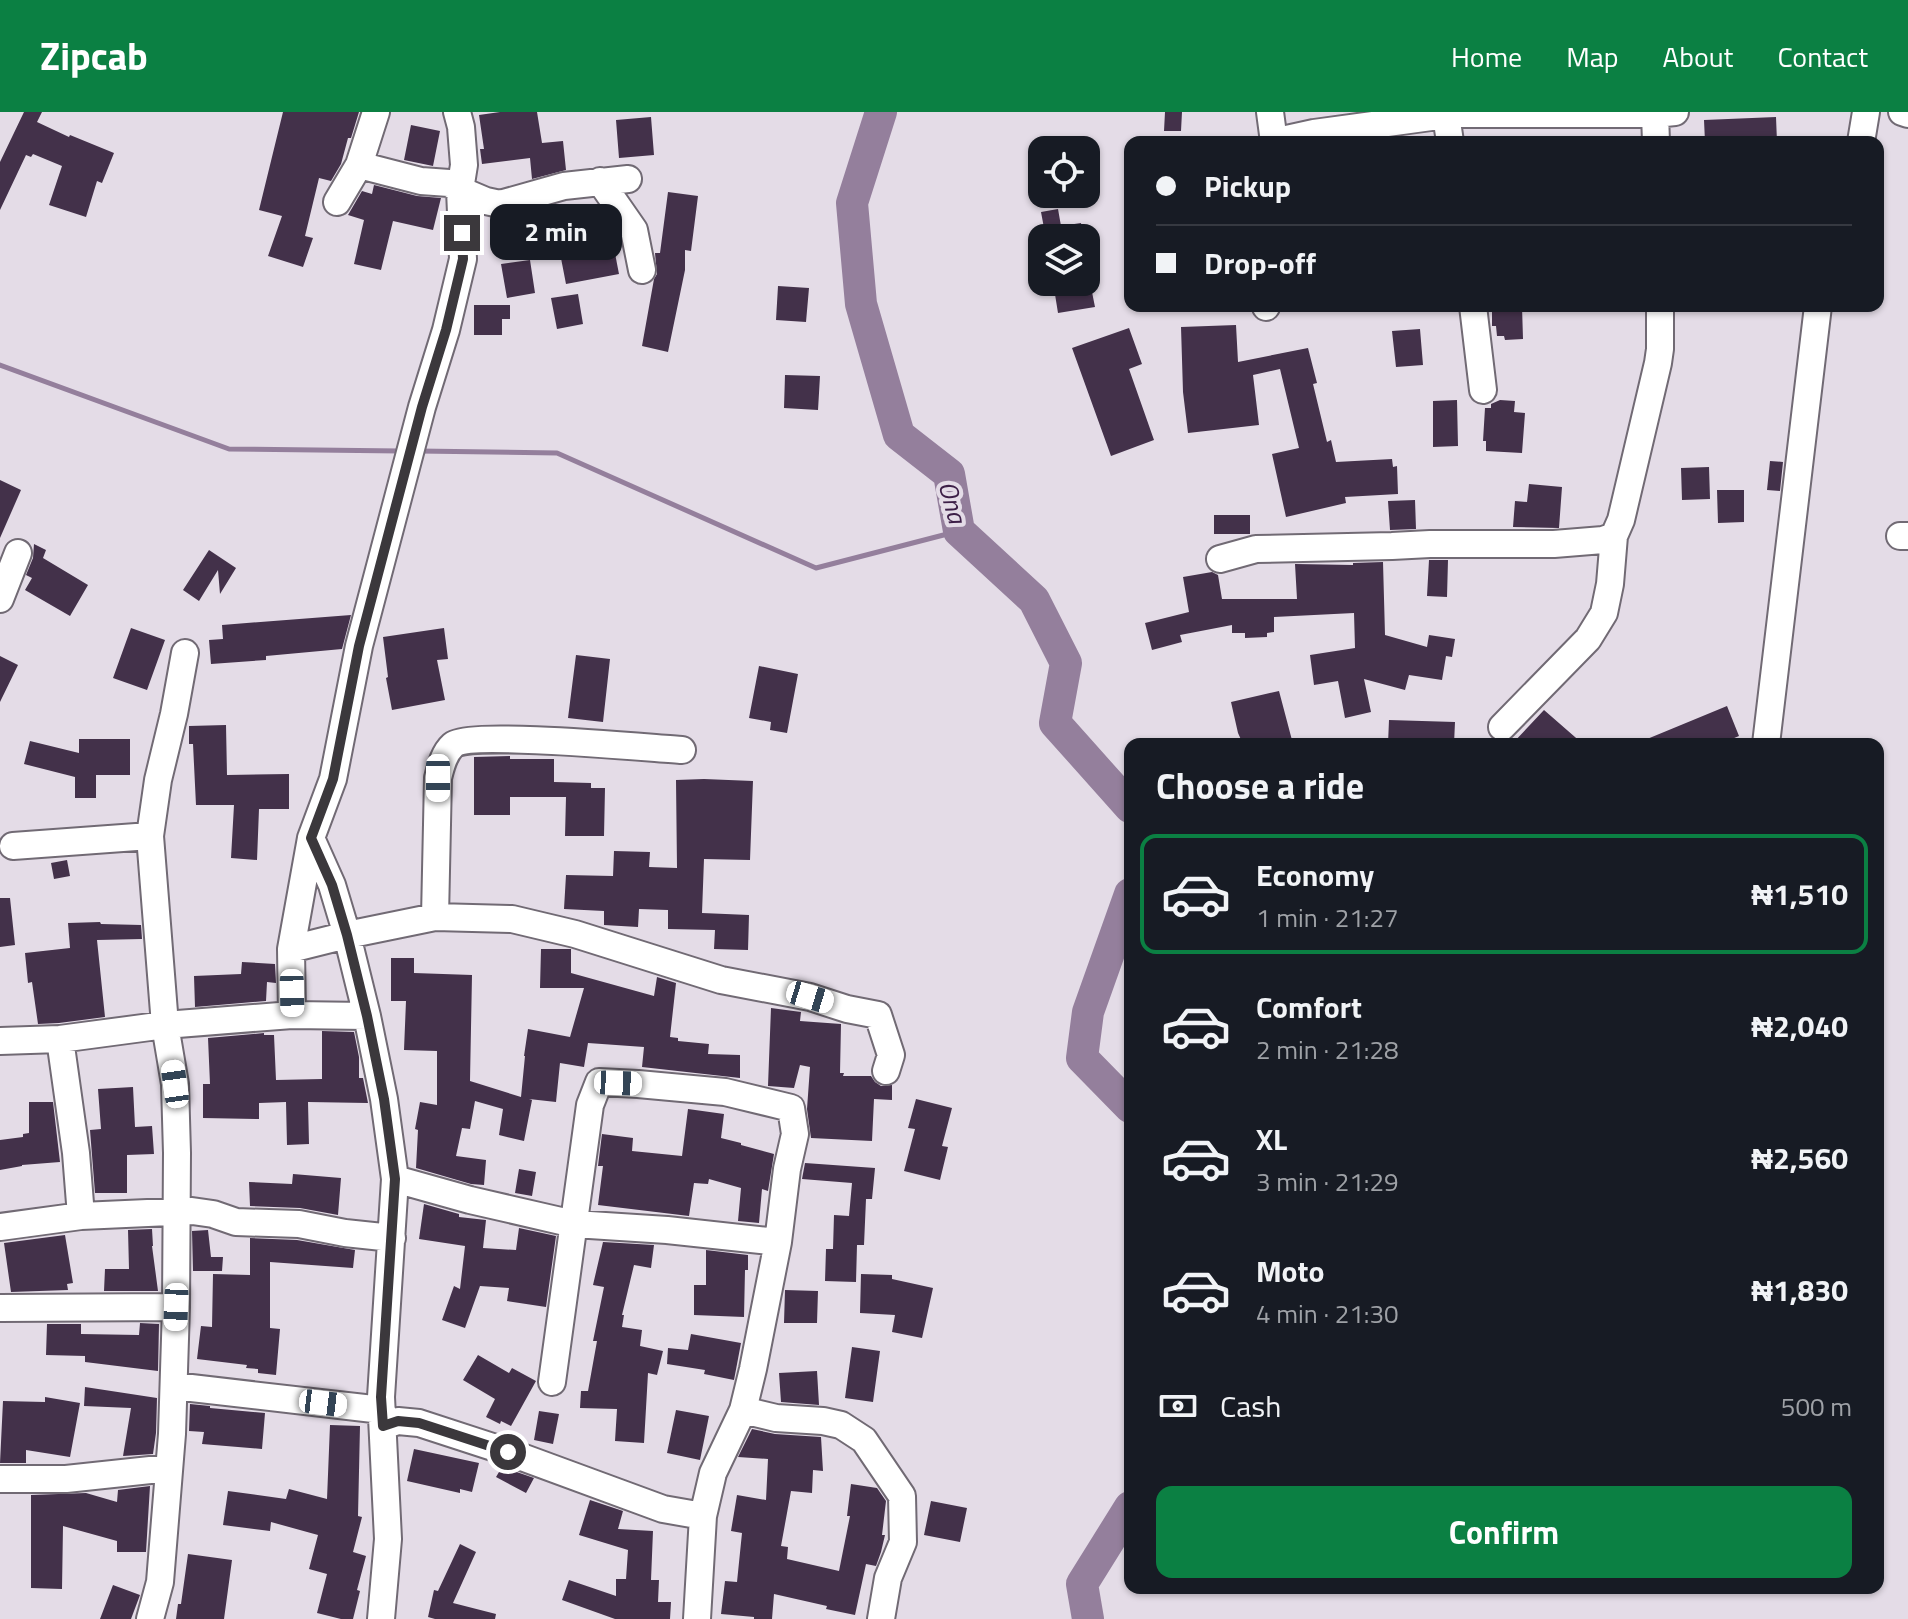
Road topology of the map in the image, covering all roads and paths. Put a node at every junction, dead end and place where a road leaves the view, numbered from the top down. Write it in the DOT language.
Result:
graph roads {
  1 [pos="376,112"];
  2 [pos="457,112"];
  3 [pos="1270,112"];
  4 [pos="1866,112"];
  5 [pos="1902,112"];
  6 [pos="1451,113"];
  7 [pos="1665,113"];
  8 [pos="1908,114"];
  9 [pos="1273,136"];
  10 [pos="1301,136"];
  11 [pos="1450,136"];
  12 [pos="1658,136"];
  13 [pos="1862,136"];
  14 [pos="359,165"];
  15 [pos="628,179"];
  16 [pos="600,181"];
  17 [pos="460,190"];
  18 [pos="337,202"];
  19 [pos="642,270"];
  20 [pos="1474,312"];
  21 [pos="1660,312"];
  22 [pos="1817,312"];
  23 [pos="1483,390"];
  24 [pos="1614,536"];
  25 [pos="18,553"];
  26 [pos="1220,559"];
  27 [pos="0,599"];
  28 [pos="185,653"];
  29 [pos="1502,727"];
  30 [pos="1767,738"];
  31 [pos="682,750"];
  32 [pos="150,836"];
  33 [pos="311,838"];
  34 [pos="13,846"];
  35 [pos="435,917"];
  36 [pos="347,935"];
  37 [pos="291,949"];
  38 [pos="292,1015"];
  39 [pos="367,1016"];
  40 [pos="165,1025"];
  41 [pos="60,1039"];
  42 [pos="0,1041"];
  43 [pos="886,1071"];
  44 [pos="395,1179"];
  45 [pos="176,1212"];
  46 [pos="81,1216"];
  47 [pos="574,1224"];
  48 [pos="0,1227"];
  49 [pos="392,1238"];
  50 [pos="778,1242"];
  51 [pos="176,1307"];
  52 [pos="0,1308"];
  53 [pos="552,1382"];
  54 [pos="174,1386"];
  55 [pos="743,1410"];
  56 [pos="382,1418"];
  57 [pos="169,1468"];
  58 [pos="0,1479"];
  59 [pos="703,1516"];
  60 [pos="150,1619"];
  61 [pos="381,1619"];
  62 [pos="697,1619"];
  63 [pos="881,1619"];
  1 -- 14 [label="street"];
  2 -- 17 [label="street"];
  3 -- 9 [label="street"];
  4 -- 13 [label="street"];
  5 -- 8 [label="street"];
  6 -- 7 [label="street"];
  6 -- 10 [label="street"];
  6 -- 11 [label="street"];
  7 -- 12 [label="street"];
  14 -- 17 [label="street"];
  14 -- 18 [label="street"];
  15 -- 16 [label="street"];
  16 -- 17 [label="street"];
  16 -- 19 [label="street"];
  17 -- 33 [label="street"];
  20 -- 23 [label="street"];
  21 -- 24 [label="street"];
  22 -- 30 [label="street"];
  24 -- 26 [label="street"];
  24 -- 29 [label="street"];
  25 -- 27 [label="street"];
  28 -- 32 [label="street"];
  31 -- 35 [label="street"];
  32 -- 34 [label="street"];
  32 -- 40 [label="street"];
  33 -- 36 [label="street"];
  33 -- 37 [label="street"];
  35 -- 36 [label="street"];
  35 -- 43 [label="street"];
  36 -- 37 [label="street"];
  36 -- 39 [label="street"];
  37 -- 38 [label="street"];
  38 -- 39 [label="street"];
  38 -- 40 [label="street"];
  39 -- 44 [label="street"];
  40 -- 41 [label="street"];
  40 -- 45 [label="street"];
  41 -- 42 [label="street"];
  41 -- 46 [label="street"];
  44 -- 47 [label="street"];
  44 -- 49 [label="street"];
  45 -- 46 [label="street"];
  45 -- 49 [label="street"];
  45 -- 51 [label="street"];
  46 -- 48 [label="street"];
  47 -- 50 [label="street"];
  47 -- 50 [label="street"];
  47 -- 53 [label="street"];
  49 -- 56 [label="street"];
  50 -- 55 [label="street"];
  51 -- 52 [label="street"];
  51 -- 54 [label="street"];
  54 -- 56 [label="street"];
  54 -- 57 [label="street"];
  55 -- 59 [label="street"];
  55 -- 63 [label="street"];
  56 -- 59 [label="street"];
  56 -- 61 [label="street"];
  57 -- 58 [label="street"];
  57 -- 60 [label="street"];
  59 -- 62 [label="street"];
}
